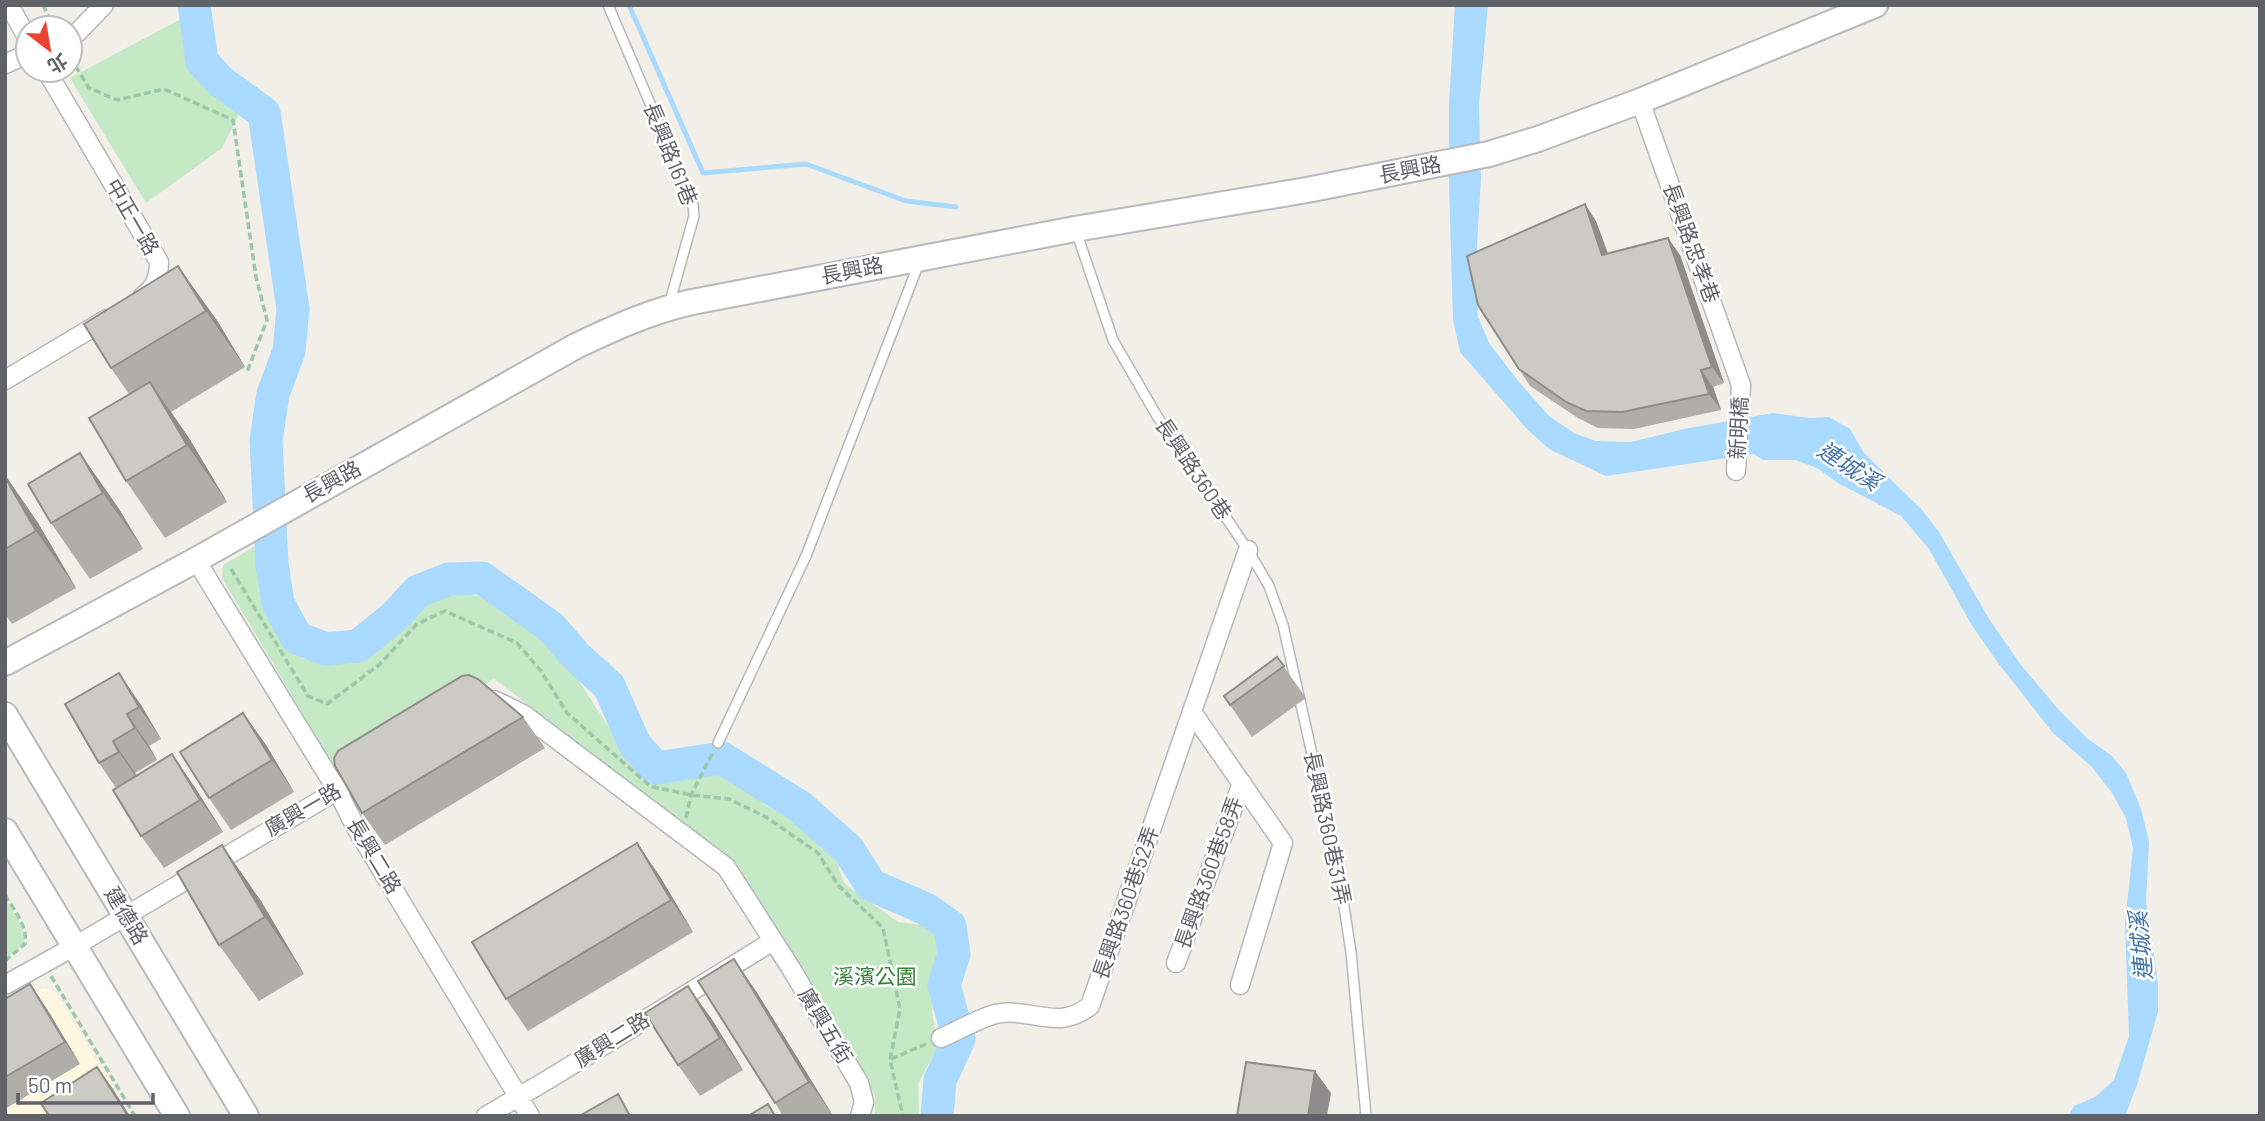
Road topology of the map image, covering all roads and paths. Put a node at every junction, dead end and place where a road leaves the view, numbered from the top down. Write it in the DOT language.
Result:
graph roads {
  1 [pos="104,5"];
  2 [pos="608,5"];
  3 [pos="1874,5"];
  4 [pos="84,26"];
  5 [pos="84,80"];
  6 [pos="54,84"];
  7 [pos="1640,101"];
  8 [pos="1075,229"];
  9 [pos="921,258"];
  10 [pos="668,307"];
  11 [pos="247,372"];
  12 [pos="5,380"];
  13 [pos="1741,385"];
  14 [pos="1736,471"];
  15 [pos="1248,550"];
  16 [pos="196,559"];
  17 [pos="5,663"];
  18 [pos="481,704"];
  19 [pos="1192,712"];
  20 [pos="5,715"];
  21 [pos="718,743"];
  22 [pos="384,762"];
  23 [pos="1242,783"];
  24 [pos="337,790"];
  25 [pos="5,831"];
  26 [pos="683,833"];
  27 [pos="5,896"];
  28 [pos="126,915"];
  29 [pos="773,942"];
  30 [pos="75,946"];
  31 [pos="5,960"];
  32 [pos="1176,963"];
  33 [pos="50,975"];
  34 [pos="5,985"];
  35 [pos="1240,985"];
  36 [pos="940,1038"];
  37 [pos="890,1060"];
  38 [pos="519,1097"];
  39 [pos="135,1116"];
  40 [pos="177,1116"];
  41 [pos="246,1116"];
  42 [pos="486,1116"];
  43 [pos="530,1116"];
  44 [pos="860,1116"];
  45 [pos="1366,1116"];
  1 -- 4 [label="street"];
  2 -- 10 [label="lane, 長興路161巷"];
  3 -- 7 [label="main road, 長興路"];
  5 -- 11 [label="path"];
  6 -- 12 [label="street, 中正一路"];
  7 -- 8 [label="main road, 長興路"];
  7 -- 13 [label="street, 長興路忠孝巷"];
  8 -- 9 [label="main road, 長興路"];
  8 -- 15 [label="lane, 長興路360巷"];
  9 -- 10 [label="main road, 長興路"];
  9 -- 21 [label="lane"];
  10 -- 16 [label="main road, 長興路"];
  13 -- 14 [label="street, 新明橋"];
  15 -- 19 [label="street"];
  15 -- 45 [label="lane, 長興路360巷31弄"];
  16 -- 17 [label="main road"];
  16 -- 24 [label="street, 長興二路"];
  18 -- 26 [label="street"];
  19 -- 23 [label="street"];
  19 -- 36 [label="street, 長興路360巷52弄"];
  20 -- 28 [label="main road, 建德路"];
  21 -- 26 [label="path"];
  22 -- 24 [label="street, 廣興一路"];
  23 -- 32 [label="street, 長興路360巷58弄"];
  23 -- 35 [label="street"];
  24 -- 28 [label="street, 廣興一路"];
  24 -- 38 [label="street, 長興二路"];
  25 -- 30 [label="main road"];
  26 -- 29 [label="street"];
  27 -- 31 [label="path"];
  28 -- 30 [label="street, 廣興一路"];
  28 -- 41 [label="main road, 建德路"];
  29 -- 38 [label="street, 廣興二路"];
  29 -- 44 [label="street, 廣興五街"];
  30 -- 34 [label="street, 廣興一路"];
  30 -- 40 [label="main road"];
  33 -- 39 [label="path"];
  36 -- 37 [label="path"];
  38 -- 42 [label="street, 廣興二路"];
  38 -- 43 [label="street, 長興二路"];
}
